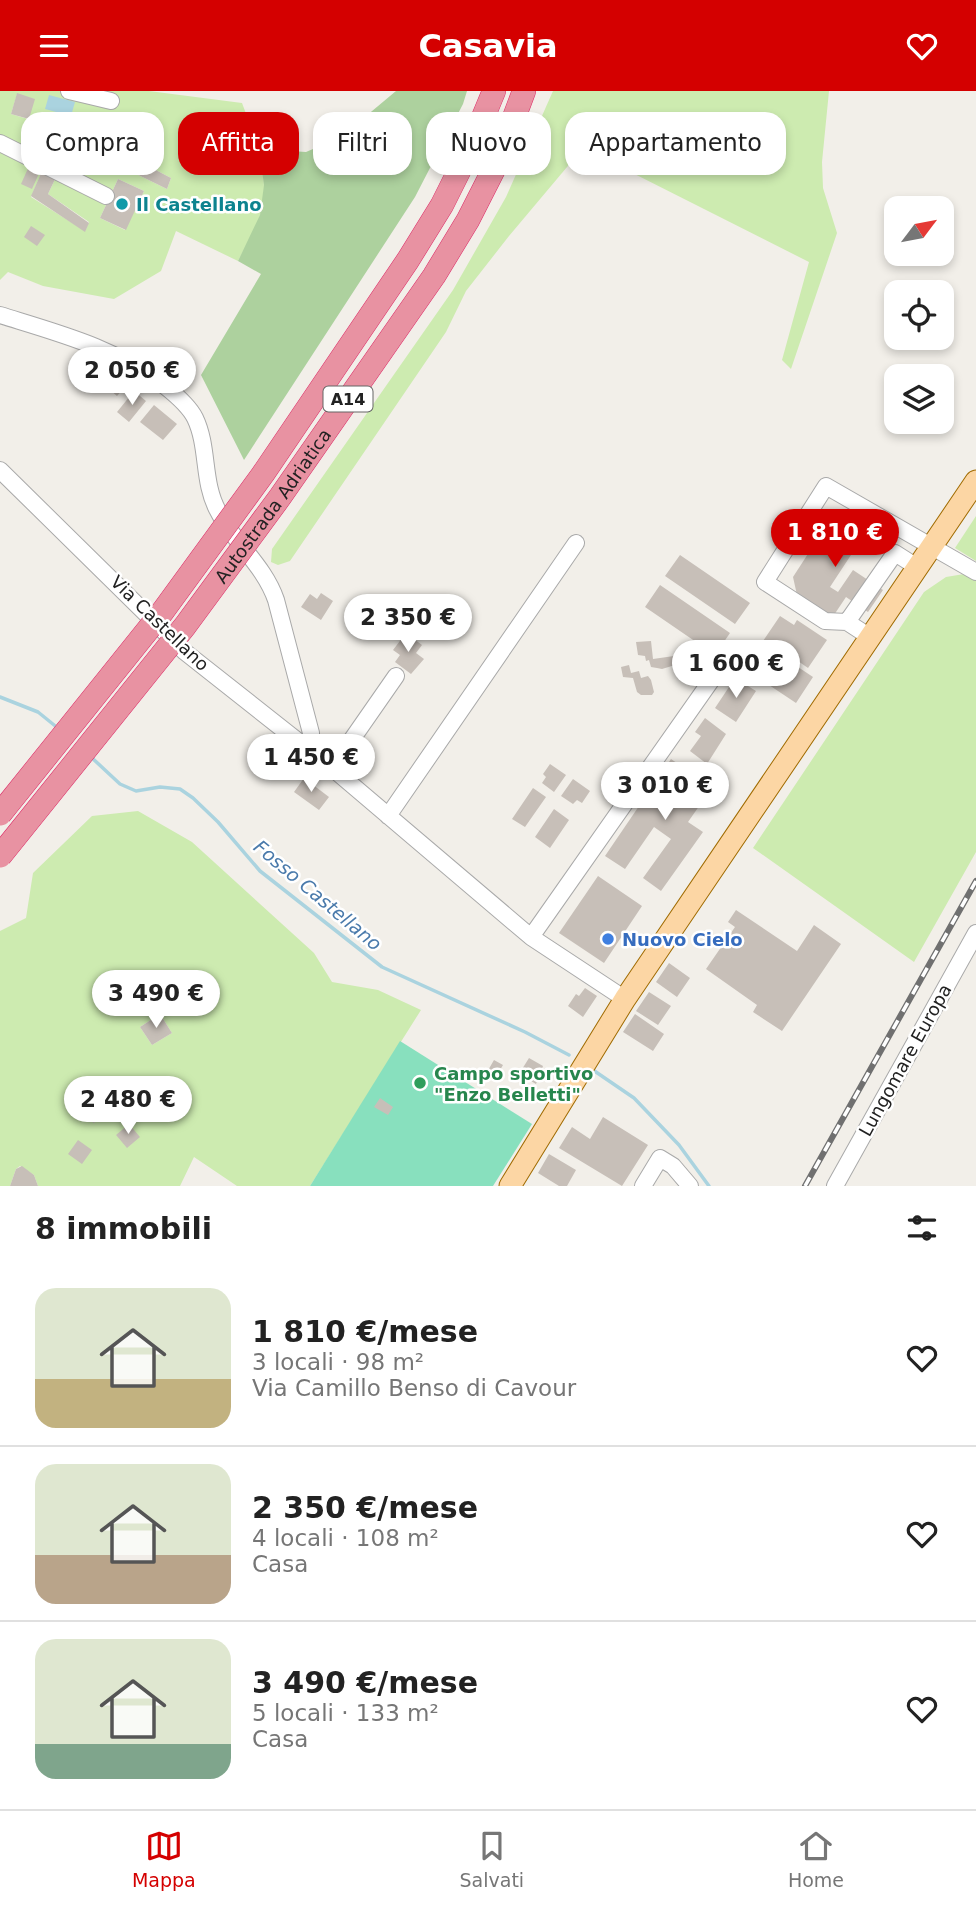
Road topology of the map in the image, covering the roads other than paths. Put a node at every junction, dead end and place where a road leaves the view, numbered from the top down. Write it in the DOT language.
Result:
graph roads {
  1 [pos="69,91"];
  2 [pos="494,91"];
  3 [pos="524,91"];
  4 [pos="111,101"];
  5 [pos="0,143"];
  6 [pos="106,195"];
  7 [pos="0,315"];
  8 [pos="0,470"];
  9 [pos="976,481"];
  10 [pos="576,543"];
  11 [pos="932,545"];
  12 [pos="917,567"];
  13 [pos="976,572"];
  14 [pos="848,622"];
  15 [pos="870,637"];
  16 [pos="722,666"];
  17 [pos="396,676"];
  18 [pos="310,749"];
  19 [pos="332,768"];
  20 [pos="0,814"];
  21 [pos="388,815"];
  22 [pos="0,856"];
  23 [pos="976,933"];
  24 [pos="531,937"];
  25 [pos="625,999"];
  26 [pos="510,1186"];
  27 [pos="643,1186"];
  28 [pos="690,1186"];
  29 [pos="835,1186"];
  1 -- 4 [label="street"];
  2 -- 20 [label="highway, Autostrada Adriatica / A14, bridge"];
  3 -- 22 [label="highway, Autostrada Adriatica / A14, bridge"];
  5 -- 6 [label="street"];
  7 -- 18 [label="street"];
  8 -- 18 [label="street, Via Castellano"];
  9 -- 11 [label="main road"];
  10 -- 21 [label="street"];
  11 -- 12 [label="main road"];
  11 -- 13 [label="street"];
  11 -- 14 [label="street"];
  12 -- 14 [label="street"];
  12 -- 15 [label="main road"];
  14 -- 15 [label="street"];
  15 -- 25 [label="main road"];
  16 -- 24 [label="street"];
  17 -- 19 [label="street"];
  18 -- 19 [label="street, Via Castellano"];
  19 -- 21 [label="street, Via Castellano"];
  21 -- 24 [label="street, Via Castellano"];
  23 -- 29 [label="street, Lungomare Europa"];
  24 -- 25 [label="street, Via Castellano"];
  25 -- 26 [label="main road"];
  27 -- 28 [label="street"];
}
